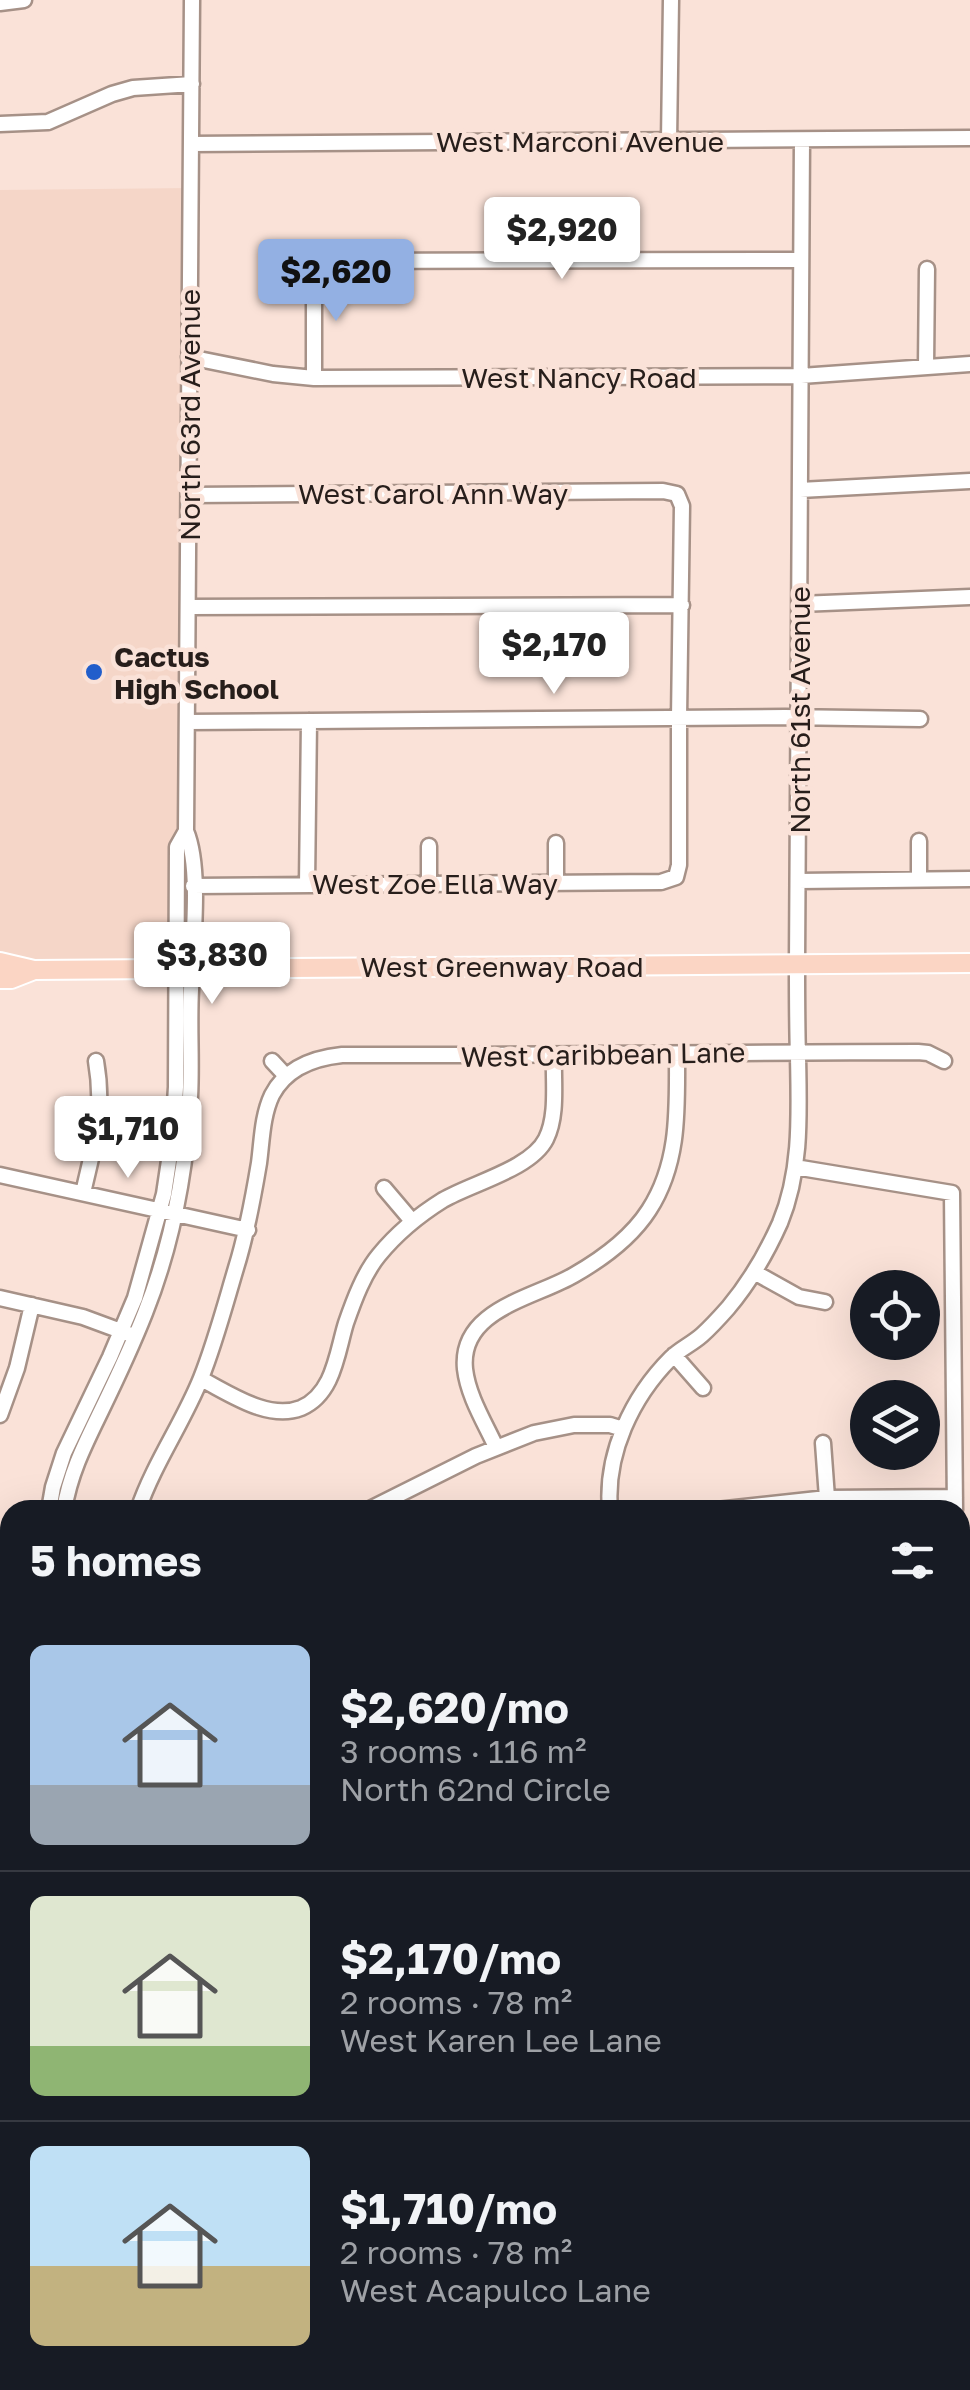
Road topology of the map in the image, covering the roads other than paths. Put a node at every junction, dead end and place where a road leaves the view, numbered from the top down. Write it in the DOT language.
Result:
graph roads {
  1 [pos="24,0"];
  2 [pos="192,0"];
  3 [pos="670,0"];
  4 [pos="0,2"];
  5 [pos="192,84"];
  6 [pos="0,124"];
  7 [pos="970,138"];
  8 [pos="802,140"];
  9 [pos="670,141"];
  10 [pos="191,144"];
  11 [pos="801,260"];
  12 [pos="928,269"];
  13 [pos="189,357"];
  14 [pos="970,364"];
  15 [pos="926,366"];
  16 [pos="801,376"];
  17 [pos="314,378"];
  18 [pos="970,481"];
  19 [pos="800,490"];
  20 [pos="189,494"];
  21 [pos="970,597"];
  22 [pos="800,604"];
  23 [pos="682,605"];
  24 [pos="188,607"];
  25 [pos="679,718"];
  26 [pos="798,718"];
  27 [pos="920,719"];
  28 [pos="308,721"];
  29 [pos="187,722"];
  30 [pos="186,831"];
  31 [pos="919,841"];
  32 [pos="556,843"];
  33 [pos="429,846"];
  34 [pos="970,879"];
  35 [pos="919,880"];
  36 [pos="798,881"];
  37 [pos="556,883"];
  38 [pos="307,884"];
  39 [pos="429,884"];
  40 [pos="194,886"];
  41 [pos="0,962"];
  42 [pos="970,963"];
  43 [pos="797,964"];
  44 [pos="184,969"];
  45 [pos="34,970"];
  46 [pos="0,979"];
  47 [pos="798,1052"];
  48 [pos="678,1054"];
  49 [pos="554,1056"];
  50 [pos="944,1061"];
  51 [pos="96,1062"];
  52 [pos="272,1062"];
  53 [pos="286,1076"];
  54 [pos="795,1166"];
  55 [pos="0,1176"];
  56 [pos="384,1188"];
  57 [pos="83,1193"];
  58 [pos="167,1213"];
  59 [pos="412,1221"];
  60 [pos="248,1230"];
  61 [pos="754,1272"];
  62 [pos="0,1298"];
  63 [pos="825,1302"];
  64 [pos="32,1305"];
  65 [pos="128,1334"];
  66 [pos="674,1355"];
  67 [pos="200,1380"];
  68 [pos="703,1388"];
  69 [pos="0,1415"];
  70 [pos="623,1429"];
  71 [pos="823,1443"];
  72 [pos="496,1447"];
  73 [pos="827,1498"];
  74 [pos="51,1500"];
  75 [pos="66,1500"];
  76 [pos="142,1500"];
  77 [pos="387,1500"];
  78 [pos="610,1500"];
  79 [pos="809,1500"];
  80 [pos="878,1500"];
  81 [pos="955,1500"];
  1 -- 4 [label="street"];
  2 -- 5 [label="street, North 63rd Avenue"];
  3 -- 9 [label="street"];
  5 -- 6 [label="street"];
  5 -- 10 [label="street, North 63rd Avenue"];
  7 -- 8 [label="street, West Marconi Avenue"];
  8 -- 9 [label="street, West Marconi Avenue"];
  8 -- 11 [label="street, North 61st Avenue"];
  9 -- 10 [label="street, West Marconi Avenue"];
  10 -- 13 [label="street, North 63rd Avenue"];
  11 -- 16 [label="street, North 61st Avenue"];
  11 -- 17 [label="street"];
  12 -- 15 [label="street"];
  13 -- 17 [label="street, West Nancy Road"];
  13 -- 20 [label="street, North 63rd Avenue"];
  14 -- 15 [label="street, West Nancy Road"];
  15 -- 16 [label="street, West Nancy Road"];
  16 -- 17 [label="street, West Nancy Road"];
  16 -- 19 [label="street, North 61st Avenue"];
  18 -- 19 [label="street"];
  19 -- 22 [label="street, North 61st Avenue"];
  20 -- 23 [label="street, West Carol Ann Way"];
  20 -- 24 [label="street, North 63rd Avenue"];
  21 -- 22 [label="street"];
  22 -- 26 [label="street, North 61st Avenue"];
  23 -- 24 [label="street"];
  23 -- 25 [label="street"];
  24 -- 29 [label="street, North 63rd Avenue"];
  25 -- 26 [label="street"];
  25 -- 28 [label="street"];
  25 -- 37 [label="street, West Zoe Ella Way"];
  26 -- 27 [label="street"];
  26 -- 36 [label="street, North 61st Avenue"];
  28 -- 29 [label="street"];
  28 -- 38 [label="street"];
  29 -- 30 [label="street, North 63rd Avenue"];
  30 -- 40 [label="street, North 63rd Avenue"];
  30 -- 44 [label="street, North 63rd Avenue"];
  31 -- 35 [label="street"];
  32 -- 37 [label="street"];
  33 -- 39 [label="street"];
  34 -- 35 [label="street"];
  35 -- 36 [label="street"];
  36 -- 43 [label="street, North 61st Avenue"];
  37 -- 39 [label="street, West Zoe Ella Way"];
  38 -- 39 [label="street, West Zoe Ella Way"];
  38 -- 40 [label="street, West Zoe Ella Way"];
  40 -- 44 [label="street, North 63rd Avenue"];
  41 -- 45 [label="main road, West Greenway Road"];
  42 -- 43 [label="main road, West Greenway Road"];
  43 -- 44 [label="main road, West Greenway Road"];
  43 -- 47 [label="street, North 61st Avenue"];
  44 -- 45 [label="main road, West Greenway Road"];
  44 -- 58 [label="street, North 63rd Avenue"];
  45 -- 46 [label="main road, West Greenway Road"];
  47 -- 48 [label="street, West Caribbean Lane"];
  47 -- 50 [label="street, West Caribbean Lane"];
  47 -- 54 [label="street, North 61st Avenue"];
  48 -- 49 [label="street, West Caribbean Lane"];
  48 -- 72 [label="street"];
  49 -- 53 [label="street, West Caribbean Lane"];
  49 -- 59 [label="street"];
  51 -- 57 [label="street"];
  52 -- 53 [label="street"];
  53 -- 60 [label="street"];
  54 -- 61 [label="street, North 61st Avenue"];
  54 -- 81 [label="street"];
  55 -- 57 [label="street"];
  56 -- 59 [label="street"];
  57 -- 58 [label="street"];
  58 -- 60 [label="street"];
  58 -- 65 [label="street, North 63rd Avenue"];
  59 -- 67 [label="street"];
  60 -- 67 [label="street"];
  61 -- 63 [label="street"];
  61 -- 66 [label="street, North 61st Avenue"];
  62 -- 64 [label="street"];
  64 -- 65 [label="street"];
  64 -- 69 [label="street"];
  65 -- 74 [label="street, North 63rd Avenue"];
  65 -- 75 [label="street, North 63rd Avenue"];
  66 -- 68 [label="street"];
  66 -- 70 [label="street, North 61st Avenue"];
  67 -- 76 [label="street"];
  70 -- 72 [label="street"];
  70 -- 78 [label="street, North 61st Avenue"];
  71 -- 73 [label="street"];
  72 -- 77 [label="street"];
  73 -- 79 [label="street"];
  73 -- 80 [label="street"];
}
